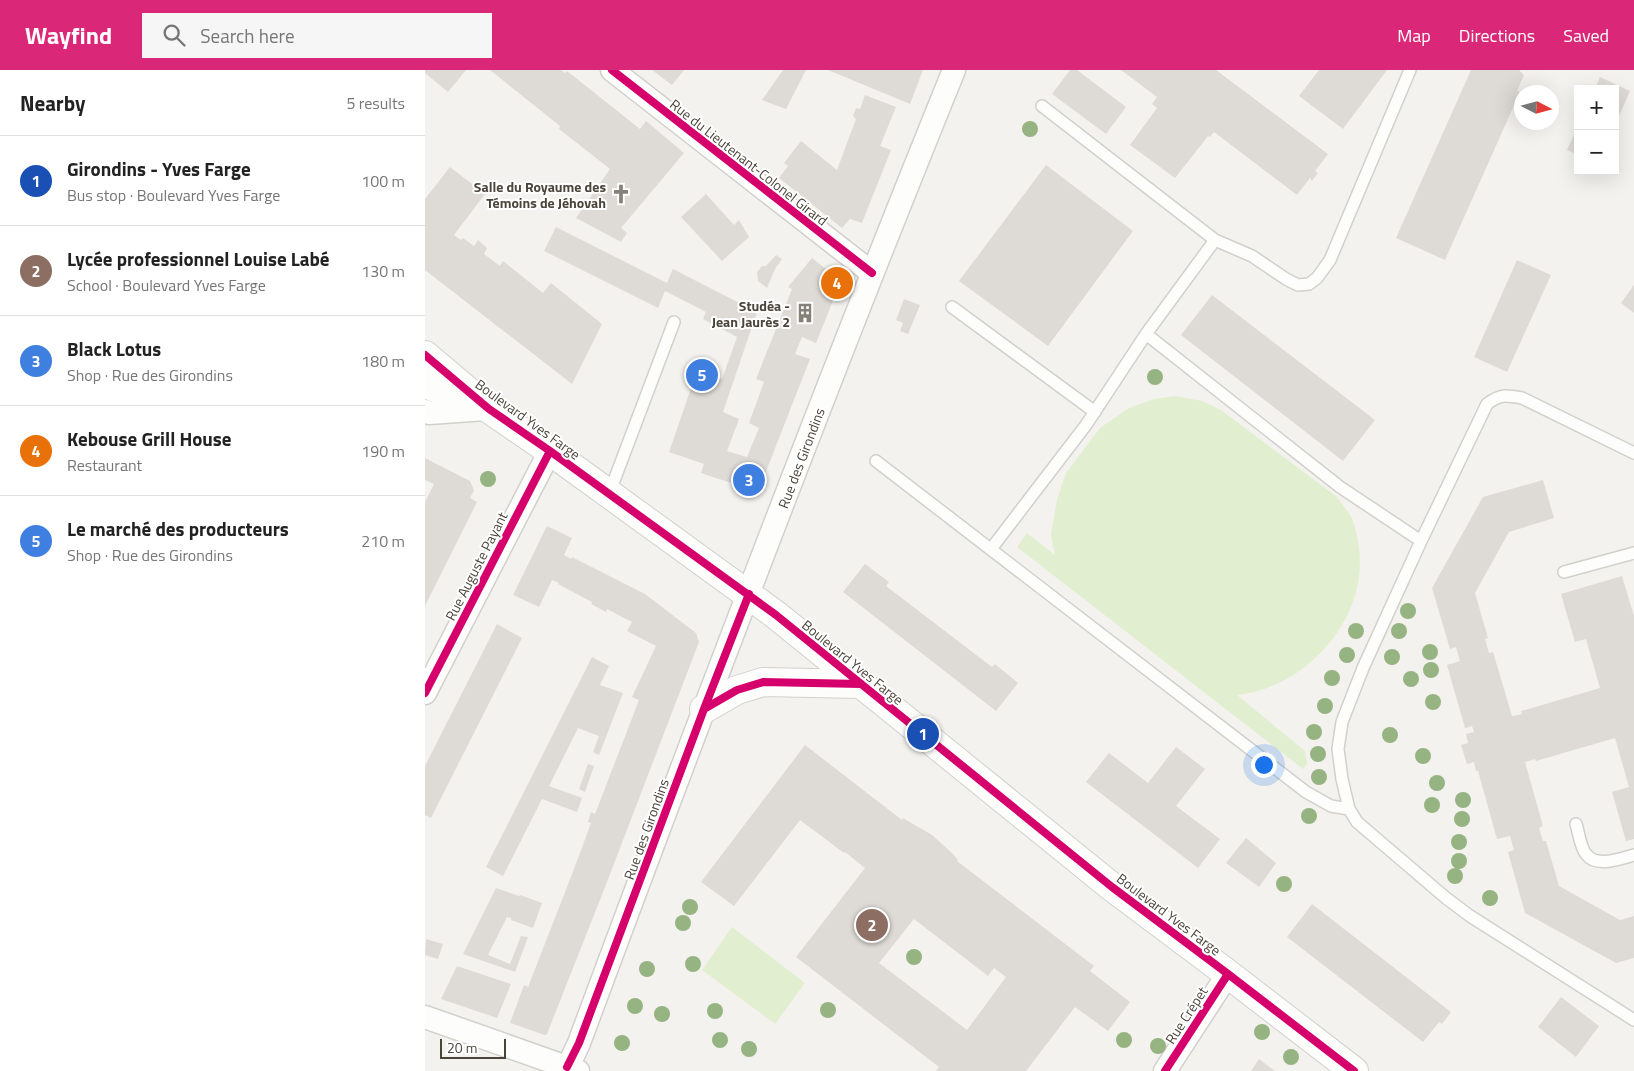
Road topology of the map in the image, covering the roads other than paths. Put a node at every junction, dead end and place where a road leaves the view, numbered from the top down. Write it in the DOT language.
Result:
graph roads {
  1 [pos="612,70"];
  2 [pos="954,70"];
  3 [pos="1410,70"];
  4 [pos="1042,106"];
  5 [pos="1215,240"];
  6 [pos="871,273"];
  7 [pos="952,307"];
  8 [pos="674,322"];
  9 [pos="1146,334"];
  10 [pos="425,355"];
  11 [pos="425,384"];
  12 [pos="489,409"];
  13 [pos="425,412"];
  14 [pos="1095,412"];
  15 [pos="550,451"];
  16 [pos="1634,453"];
  17 [pos="876,461"];
  18 [pos="609,494"];
  19 [pos="1421,540"];
  20 [pos="991,550"];
  21 [pos="1634,553"];
  22 [pos="1564,572"];
  23 [pos="749,594"];
  24 [pos="861,684"];
  25 [pos="425,693"];
  26 [pos="704,709"];
  27 [pos="1349,809"];
  28 [pos="1576,824"];
  29 [pos="1634,855"];
  30 [pos="1228,974"];
  31 [pos="425,1017"];
  32 [pos="1634,1020"];
  33 [pos="570,1070"];
  34 [pos="1165,1071"];
  35 [pos="1353,1071"];
  1 -- 6 [label="street, Rue du Lieutenant-Colonel Girard"];
  2 -- 6 [label="street, Rue des Girondins"];
  3 -- 5 [label="lane"];
  4 -- 5 [label="lane"];
  5 -- 9 [label="lane"];
  6 -- 23 [label="street, Rue des Girondins"];
  7 -- 14 [label="lane"];
  8 -- 18 [label="lane"];
  9 -- 14 [label="lane"];
  9 -- 19 [label="lane"];
  10 -- 12 [label="street, Boulevard Yves Farge"];
  11 -- 12 [label="street, Boulevard Yves Farge"];
  12 -- 13 [label="street"];
  12 -- 15 [label="street, Boulevard Yves Farge"];
  14 -- 20 [label="lane"];
  15 -- 18 [label="street, Boulevard Yves Farge"];
  15 -- 25 [label="street, Rue Auguste Payant"];
  16 -- 19 [label="lane"];
  17 -- 20 [label="lane"];
  18 -- 23 [label="street, Boulevard Yves Farge"];
  19 -- 27 [label="lane"];
  20 -- 27 [label="lane"];
  21 -- 22 [label="lane"];
  23 -- 24 [label="street, Boulevard Yves Farge"];
  23 -- 26 [label="street, Rue des Girondins"];
  24 -- 26 [label="street"];
  24 -- 30 [label="street, Boulevard Yves Farge"];
  26 -- 33 [label="street, Rue des Girondins"];
  27 -- 32 [label="lane"];
  28 -- 29 [label="lane"];
  30 -- 34 [label="street, Rue Crépet"];
  30 -- 35 [label="street, Boulevard Yves Farge"];
  31 -- 33 [label="street"];
}
